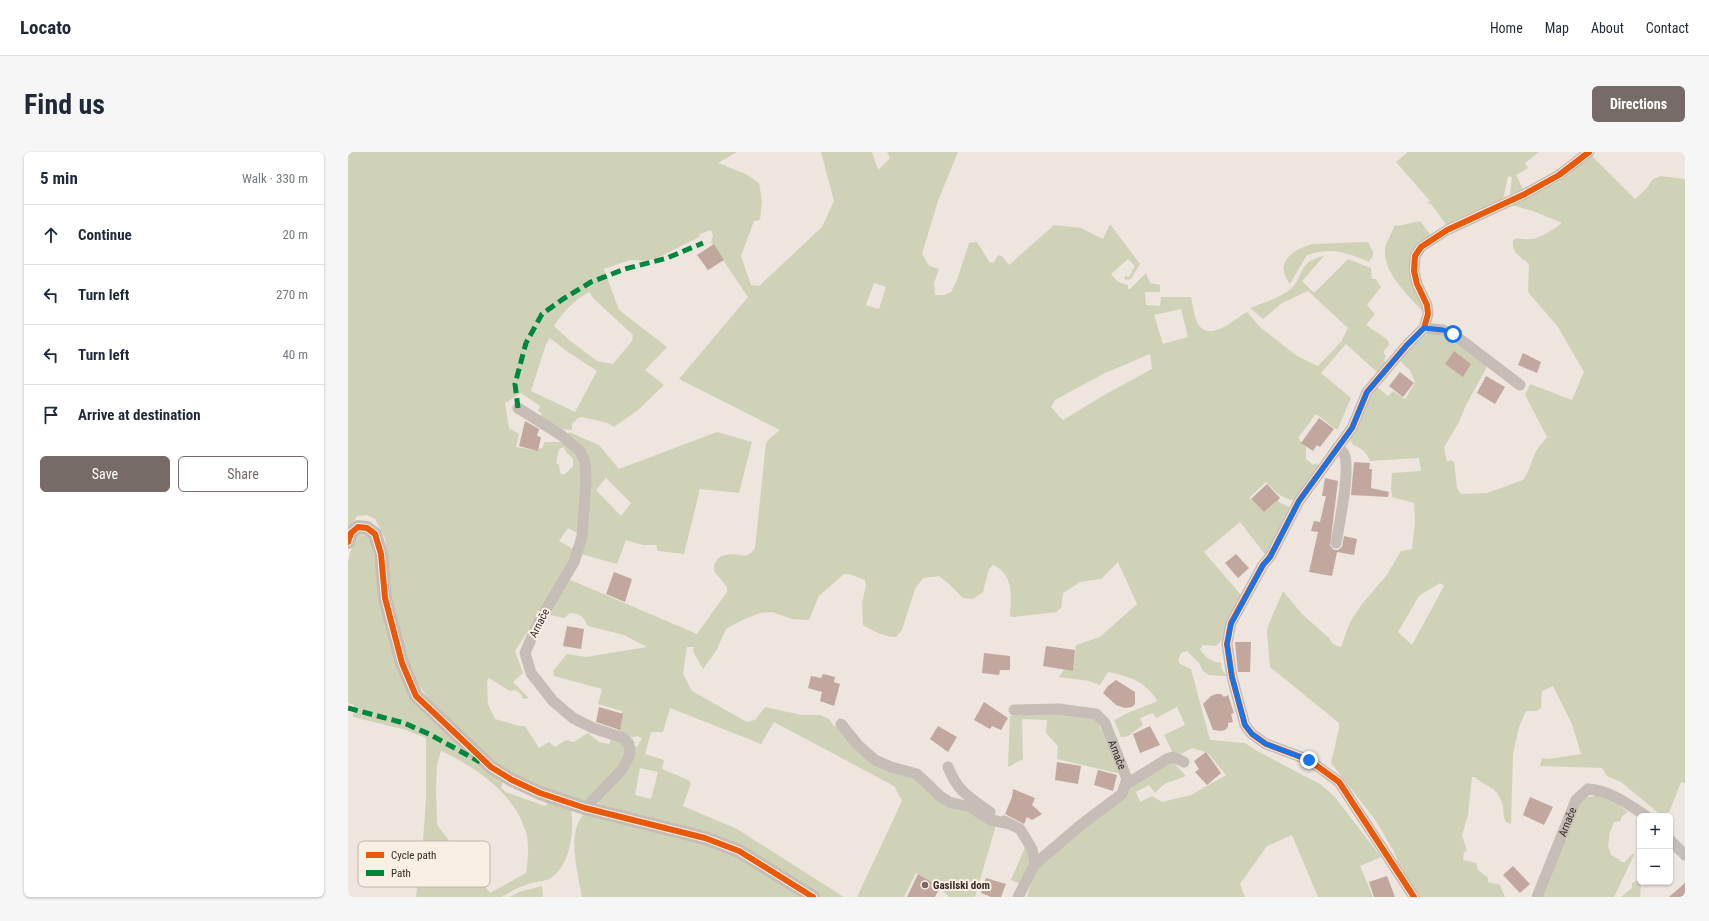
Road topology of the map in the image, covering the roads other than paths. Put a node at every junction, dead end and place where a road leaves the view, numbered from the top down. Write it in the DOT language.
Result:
graph roads {
  1 [pos="1589,152"];
  2 [pos="1424,328"];
  3 [pos="1520,384"];
  4 [pos="518,408"];
  5 [pos="1337,448"];
  6 [pos="348,542"];
  7 [pos="1336,543"];
  8 [pos="1014,710"];
  9 [pos="841,724"];
  10 [pos="1184,762"];
  11 [pos="948,767"];
  12 [pos="1125,785"];
  13 [pos="585,808"];
  14 [pos="1641,813"];
  15 [pos="1010,824"];
  16 [pos="1673,843"];
  17 [pos="1685,855"];
  18 [pos="1035,864"];
  19 [pos="813,897"];
  20 [pos="1018,897"];
  21 [pos="1414,897"];
  22 [pos="1537,897"];
  1 -- 2 [label="street"];
  2 -- 3 [label="street"];
  2 -- 5 [label="street"];
  4 -- 13 [label="street, Arnače"];
  5 -- 7 [label="street"];
  5 -- 21 [label="street"];
  6 -- 13 [label="street"];
  8 -- 12 [label="street, Arnače"];
  9 -- 15 [label="street"];
  10 -- 12 [label="street"];
  11 -- 15 [label="street"];
  12 -- 18 [label="street, Arnače"];
  13 -- 19 [label="street"];
  14 -- 22 [label="street, Arnače"];
  15 -- 18 [label="street"];
  16 -- 17 [label="street"];
  18 -- 20 [label="street, Arnače"];
}
